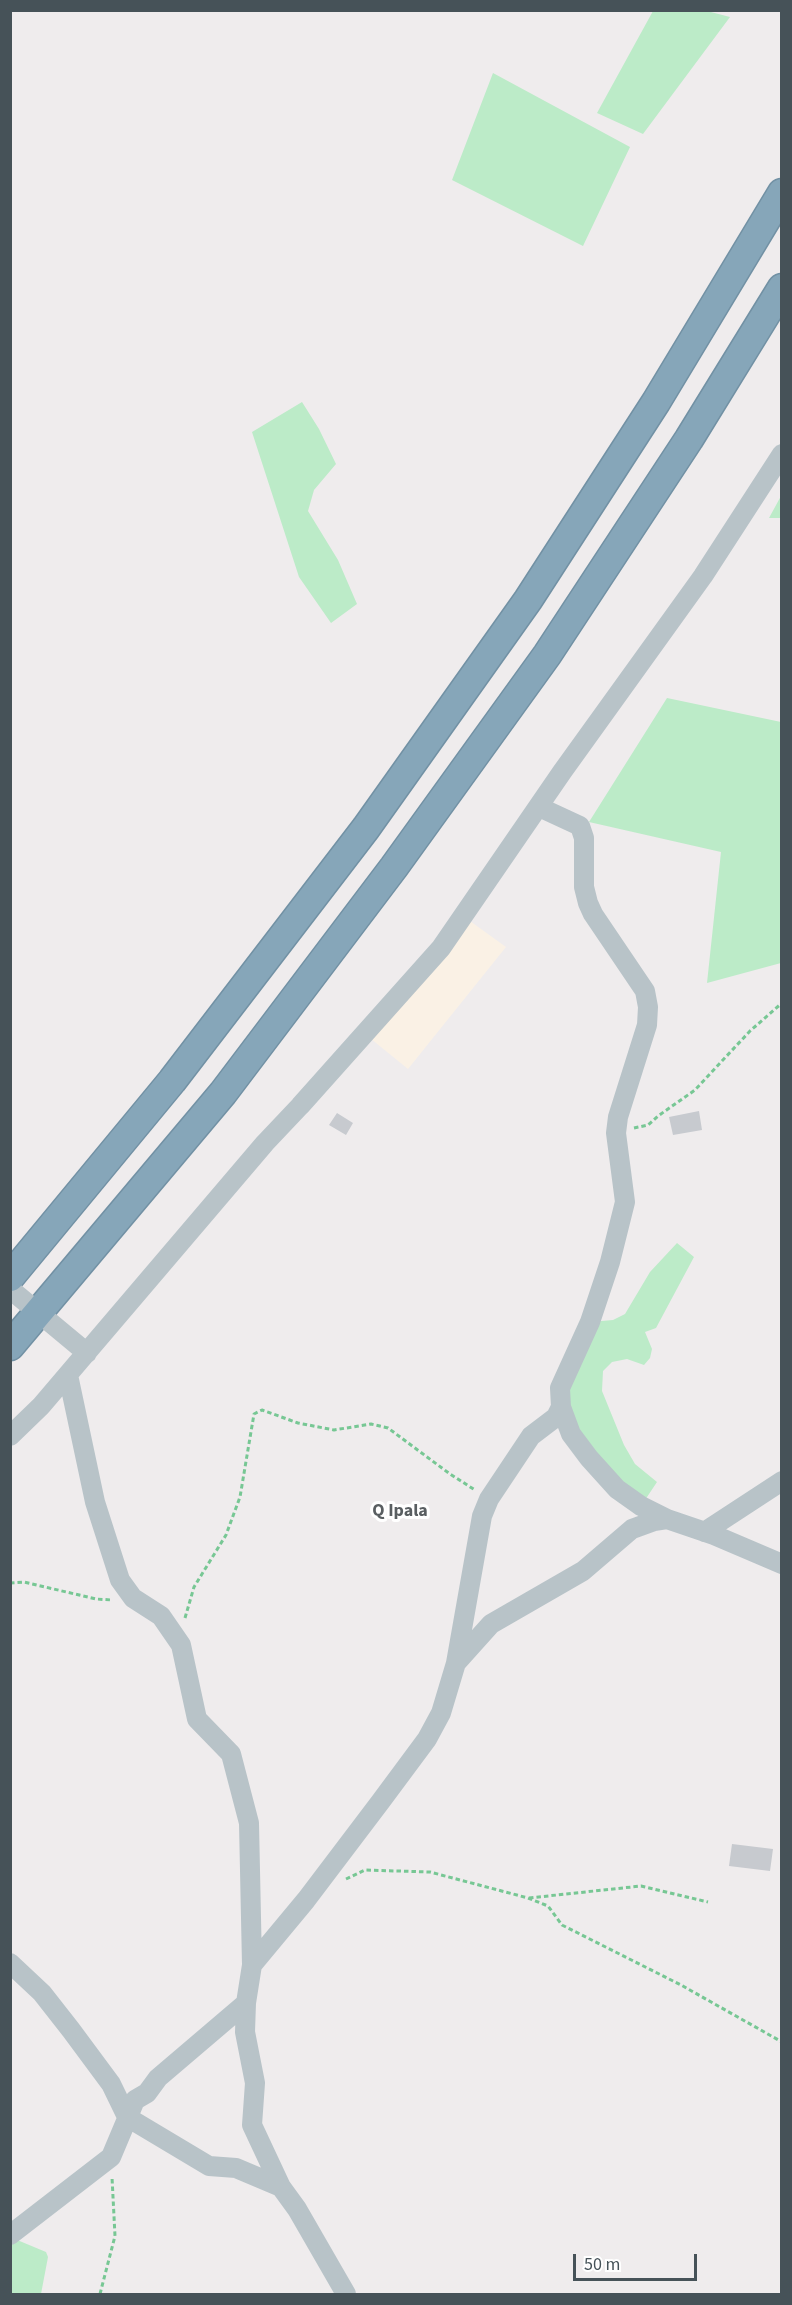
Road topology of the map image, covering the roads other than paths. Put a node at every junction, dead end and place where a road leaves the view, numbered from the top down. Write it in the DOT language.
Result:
graph roads {
  1 [pos="782,193"];
  2 [pos="782,288"];
  3 [pos="782,454"];
  4 [pos="538,807"];
  5 [pos="10,1277"];
  6 [pos="10,1289"];
  7 [pos="40,1312"];
  8 [pos="10,1346"];
  9 [pos="87,1353"];
  10 [pos="68,1375"];
  11 [pos="561,1407"];
  12 [pos="10,1436"];
  13 [pos="782,1481"];
  14 [pos="666,1519"];
  15 [pos="704,1532"];
  16 [pos="782,1564"];
  17 [pos="456,1663"];
  18 [pos="10,1963"];
  19 [pos="252,1965"];
  20 [pos="246,2003"];
  21 [pos="127,2117"];
  22 [pos="281,2187"];
  23 [pos="10,2235"];
  24 [pos="346,2295"];
  1 -- 5 [label="highway"];
  2 -- 7 [label="highway"];
  3 -- 4 [label="street"];
  4 -- 9 [label="street"];
  4 -- 11 [label="street"];
  6 -- 7 [label="street"];
  7 -- 8 [label="highway"];
  7 -- 9 [label="street"];
  9 -- 10 [label="street"];
  10 -- 12 [label="street"];
  10 -- 19 [label="street"];
  11 -- 14 [label="street"];
  11 -- 17 [label="street"];
  13 -- 15 [label="street"];
  14 -- 15 [label="street"];
  14 -- 17 [label="street"];
  15 -- 16 [label="street"];
  17 -- 19 [label="street"];
  18 -- 21 [label="street"];
  19 -- 20 [label="street"];
  20 -- 21 [label="street"];
  20 -- 22 [label="street"];
  21 -- 22 [label="street"];
  21 -- 23 [label="street"];
  22 -- 24 [label="street"];
}
